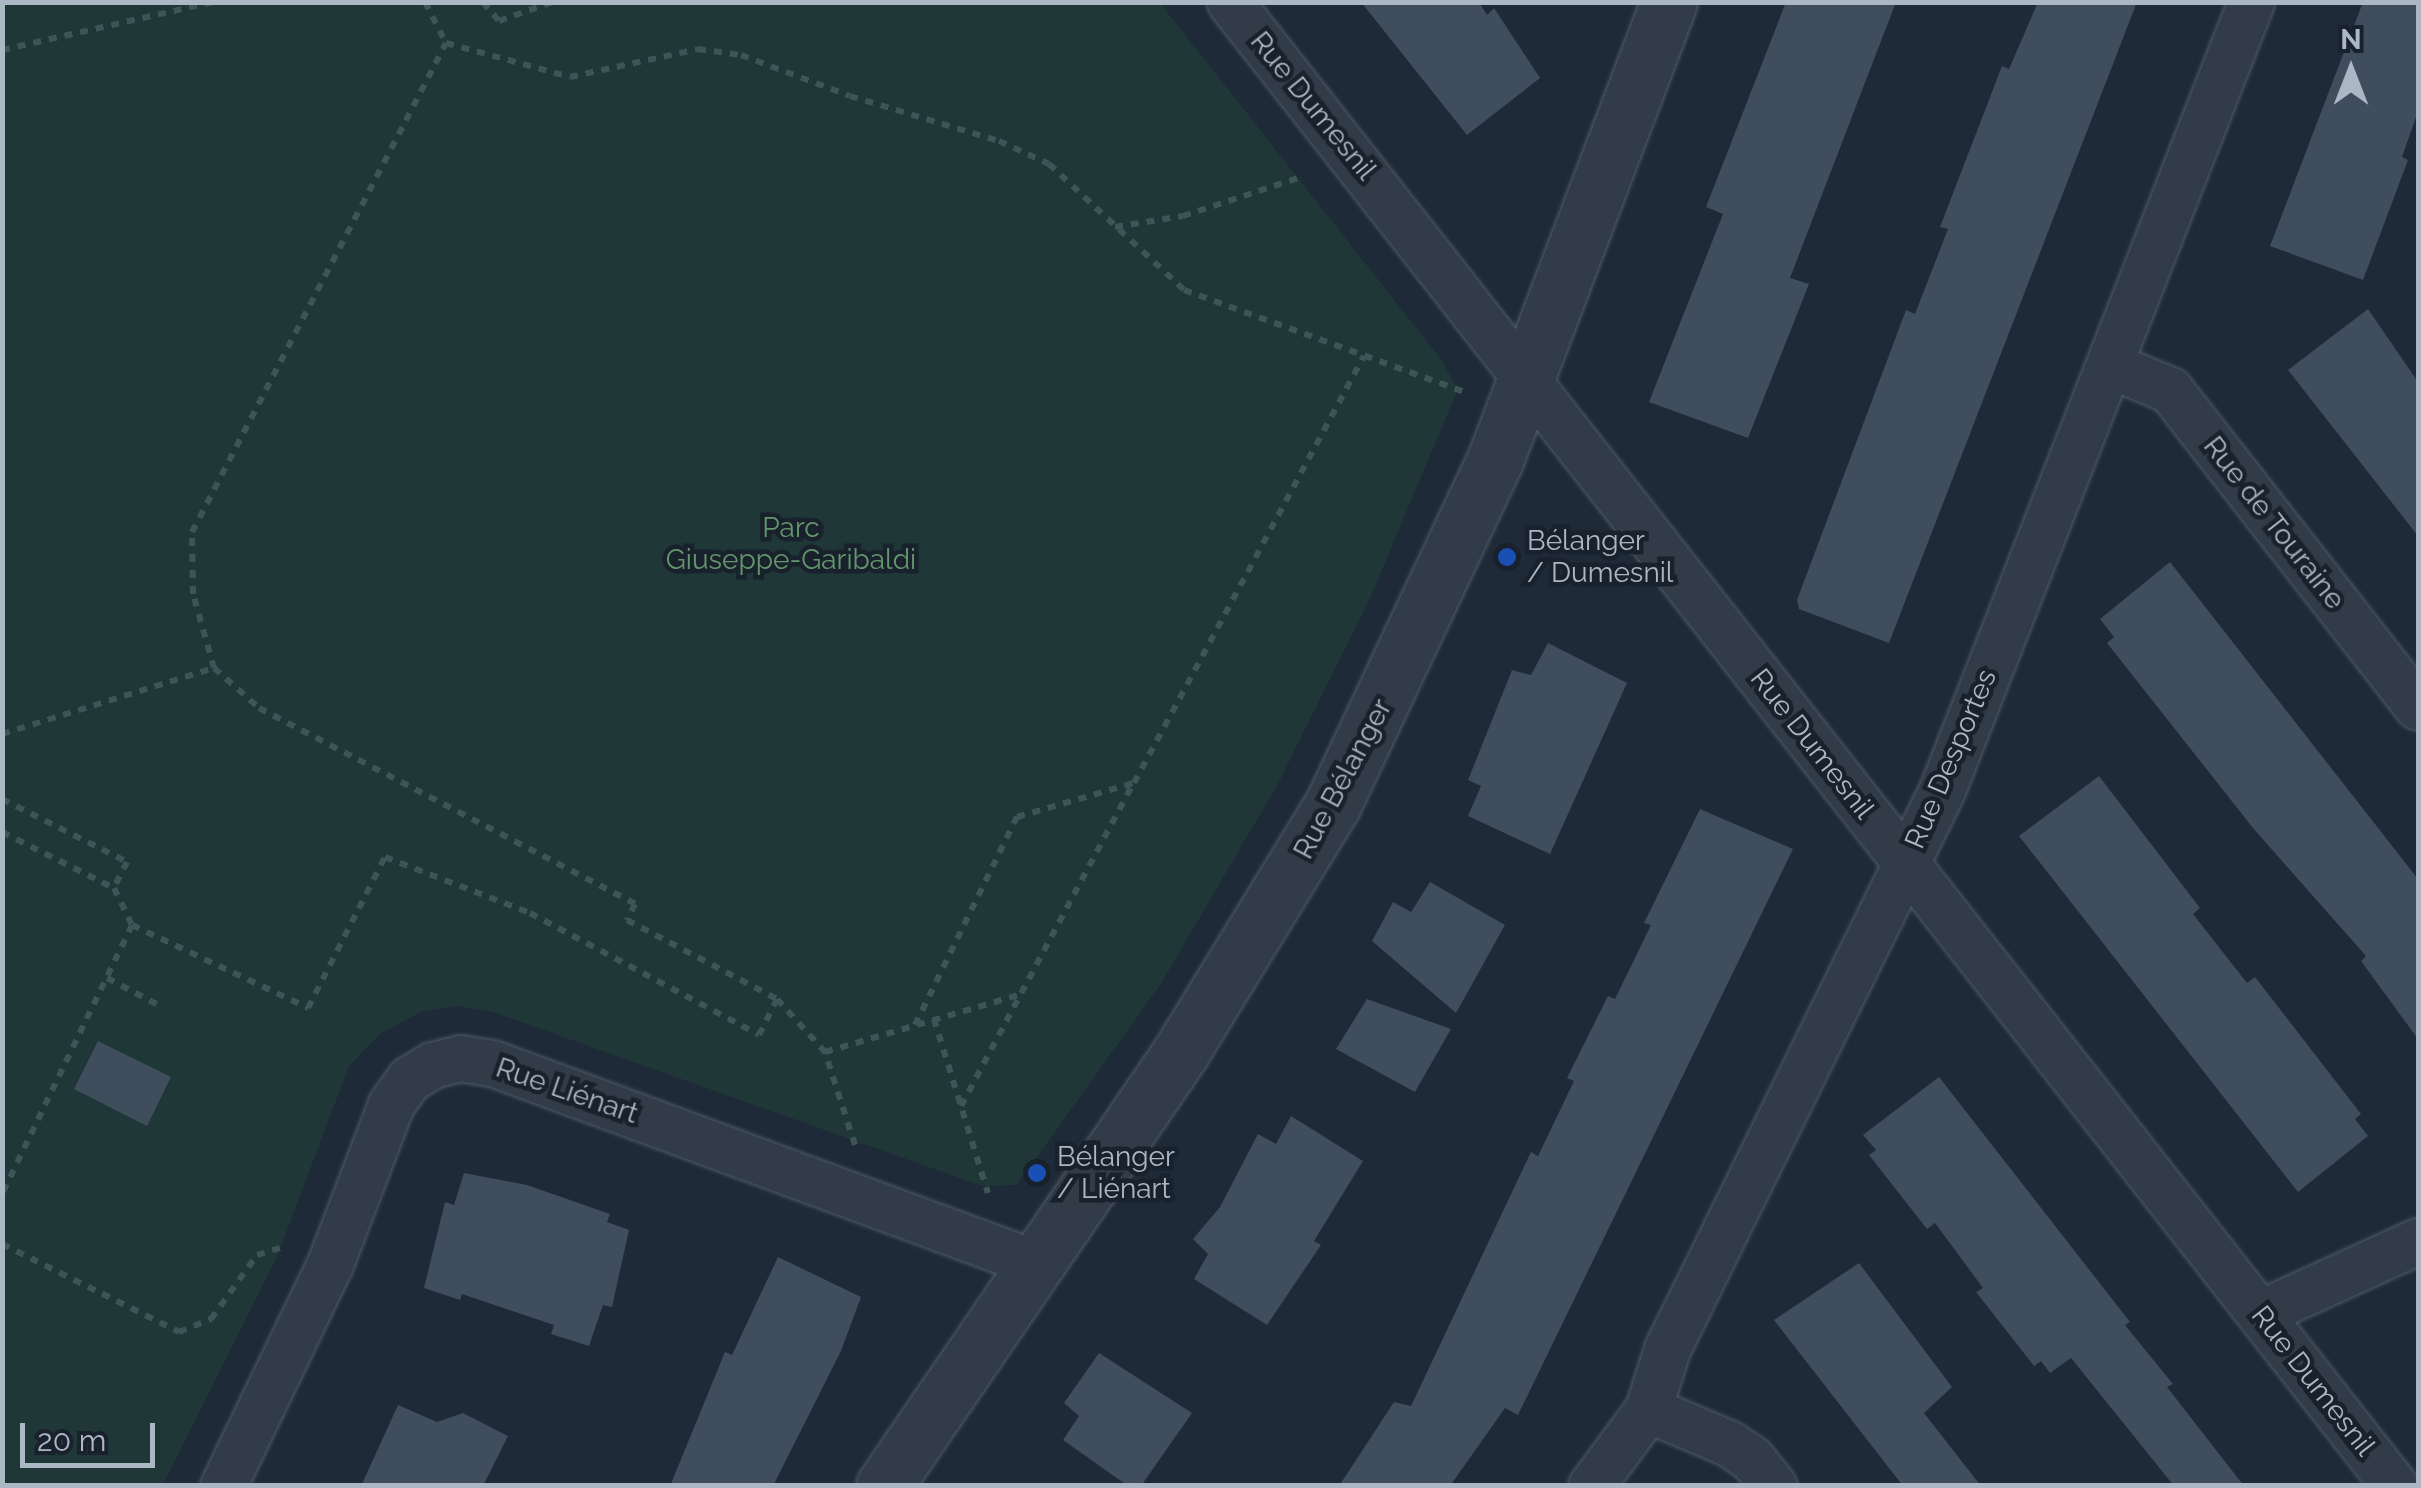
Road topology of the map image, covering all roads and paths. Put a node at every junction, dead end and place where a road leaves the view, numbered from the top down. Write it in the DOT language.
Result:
graph roads {
  1 [pos="214,2"];
  2 [pos="425,2"];
  3 [pos="482,2"];
  4 [pos="552,2"];
  5 [pos="1230,2"];
  6 [pos="1669,2"];
  7 [pos="2251,2"];
  8 [pos="446,42"];
  9 [pos="2,50"];
  10 [pos="1304,176"];
  11 [pos="1113,227"];
  12 [pos="1364,356"];
  13 [pos="2110,364"];
  14 [pos="1527,374"];
  15 [pos="1464,392"];
  16 [pos="214,668"];
  17 [pos="2418,707"];
  18 [pos="2,734"];
  19 [pos="1134,782"];
  20 [pos="2,799"];
  21 [pos="2,832"];
  22 [pos="1906,864"];
  23 [pos="114,888"];
  24 [pos="132,925"];
  25 [pos="106,978"];
  26 [pos="1022,994"];
  27 [pos="777,999"];
  28 [pos="160,1006"];
  29 [pos="934,1019"];
  30 [pos="915,1025"];
  31 [pos="825,1052"];
  32 [pos="961,1106"];
  33 [pos="855,1146"];
  34 [pos="988,1193"];
  35 [pos="2,1194"];
  36 [pos="2418,1241"];
  37 [pos="2,1244"];
  38 [pos="289,1245"];
  39 [pos="1032,1262"];
  40 [pos="2260,1313"];
  41 [pos="1648,1409"];
  42 [pos="223,1486"];
  43 [pos="884,1486"];
  44 [pos="1591,1486"];
  45 [pos="1774,1486"];
  46 [pos="2395,1486"];
  1 -- 9 [label="path"];
  2 -- 8 [label="path"];
  3 -- 4 [label="path"];
  5 -- 14 [label="street, Rue Dumesnil"];
  6 -- 14 [label="street, Rue Bélanger"];
  7 -- 13 [label="street, Rue Desportes"];
  8 -- 11 [label="path"];
  8 -- 16 [label="path"];
  10 -- 11 [label="path"];
  11 -- 12 [label="path"];
  12 -- 15 [label="path"];
  12 -- 19 [label="path"];
  13 -- 17 [label="street, Rue de Touraine"];
  13 -- 22 [label="street, Rue Desportes"];
  14 -- 22 [label="street, Rue Dumesnil"];
  14 -- 39 [label="street, Rue Bélanger"];
  16 -- 18 [label="path"];
  16 -- 27 [label="path"];
  19 -- 26 [label="path"];
  19 -- 30 [label="path"];
  20 -- 23 [label="path"];
  21 -- 23 [label="path"];
  22 -- 40 [label="street, Rue Dumesnil"];
  22 -- 41 [label="street, Rue Desportes"];
  23 -- 24 [label="path"];
  24 -- 25 [label="path"];
  24 -- 27 [label="path"];
  25 -- 28 [label="path"];
  25 -- 35 [label="path"];
  26 -- 29 [label="path"];
  26 -- 32 [label="path"];
  27 -- 31 [label="path"];
  29 -- 30 [label="path"];
  29 -- 32 [label="path"];
  30 -- 31 [label="path"];
  31 -- 33 [label="path"];
  32 -- 34 [label="path"];
  36 -- 40 [label="street"];
  37 -- 38 [label="path"];
  39 -- 42 [label="street, Rue Liénart"];
  39 -- 43 [label="street, Rue Bélanger"];
  40 -- 46 [label="street, Rue Dumesnil"];
  41 -- 44 [label="street, Rue Desportes"];
  41 -- 45 [label="street"];
}
